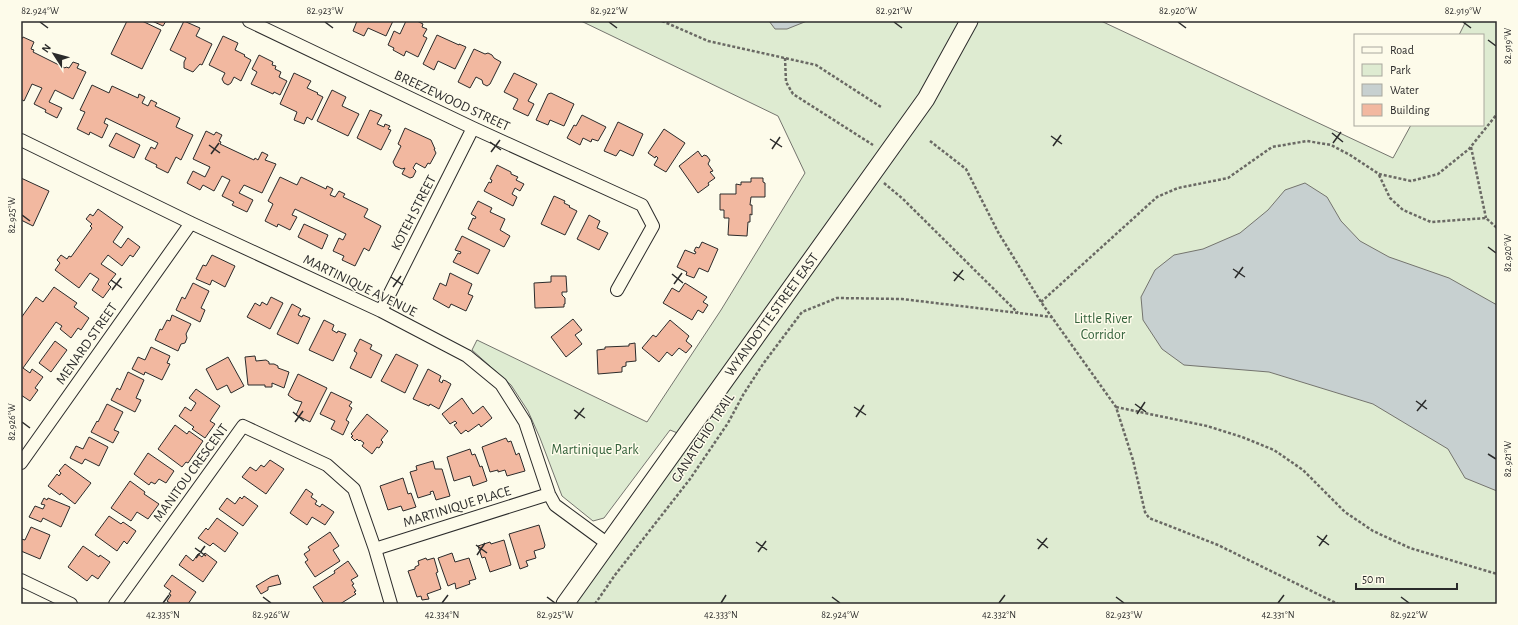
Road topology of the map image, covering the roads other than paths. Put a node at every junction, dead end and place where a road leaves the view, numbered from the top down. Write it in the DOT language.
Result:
graph roads {
  1 [pos="249,21"];
  2 [pos="969,21"];
  3 [pos="473,128"];
  4 [pos="21,140"];
  5 [pos="192,223"];
  6 [pos="617,290"];
  7 [pos="381,311"];
  8 [pos="21,464"];
  9 [pos="549,494"];
  10 [pos="608,544"];
  11 [pos="375,549"];
  12 [pos="21,580"];
  13 [pos="71,604"];
  14 [pos="115,604"];
  15 [pos="391,604"];
  16 [pos="565,604"];
  1 -- 3 [label="street, BREEZEWOOD STREET"];
  2 -- 10 [label="street, WYANDOTTE STREET EAST"];
  3 -- 6 [label="street, BREEZEWOOD STREET"];
  3 -- 7 [label="street, KOTEH STREET"];
  4 -- 5 [label="street, MARTINIQUE AVENUE"];
  5 -- 7 [label="street, MARTINIQUE AVENUE"];
  5 -- 8 [label="street, MENARD STREET"];
  7 -- 9 [label="street, MARTINIQUE AVENUE"];
  9 -- 10 [label="street, MARTINIQUE AVENUE"];
  9 -- 11 [label="street, MARTINIQUE PLACE"];
  10 -- 16 [label="street, WYANDOTTE STREET EAST"];
  11 -- 14 [label="street, MANITOU CRESCENT"];
  11 -- 15 [label="street, MANITOU CRESCENT"];
  12 -- 13 [label="street"];
}
